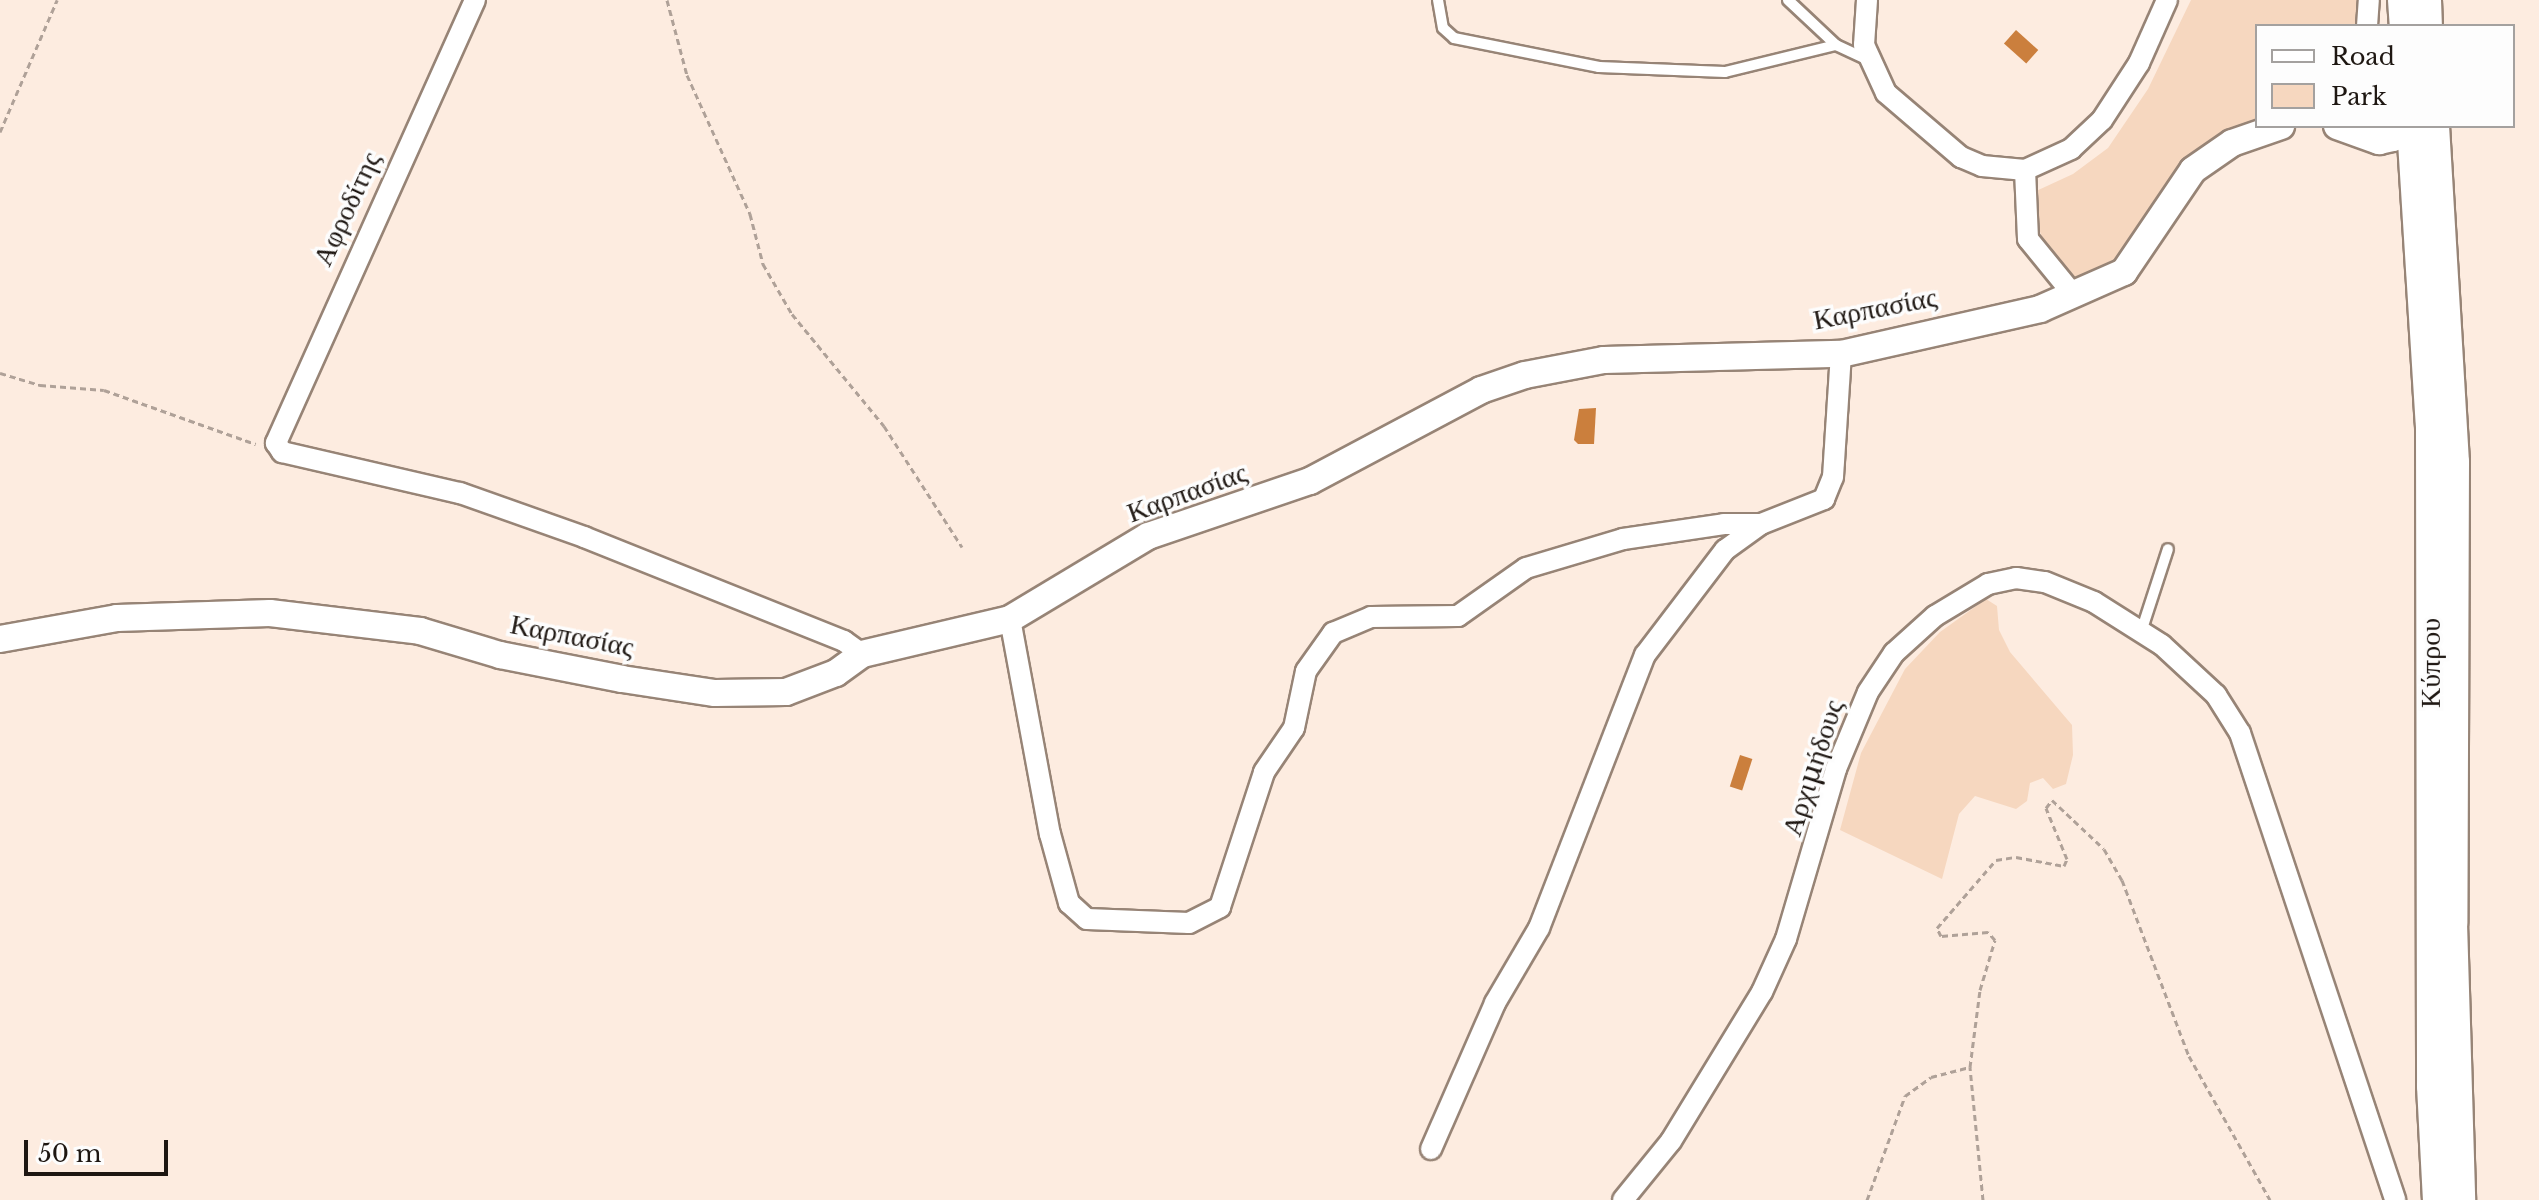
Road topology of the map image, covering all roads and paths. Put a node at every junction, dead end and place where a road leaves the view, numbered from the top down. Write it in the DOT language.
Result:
graph roads {
  1 [pos="57,0"];
  2 [pos="475,0"];
  3 [pos="667,0"];
  4 [pos="1438,0"];
  5 [pos="1788,0"];
  6 [pos="1867,0"];
  7 [pos="2167,0"];
  8 [pos="2369,0"];
  9 [pos="2403,0"];
  10 [pos="2426,0"];
  11 [pos="2367,24"];
  12 [pos="2405,24"];
  13 [pos="2427,24"];
  14 [pos="1836,45"];
  15 [pos="1868,60"];
  16 [pos="2276,128"];
  17 [pos="2343,128"];
  18 [pos="2404,128"];
  19 [pos="2412,128"];
  20 [pos="2434,128"];
  21 [pos="0,132"];
  22 [pos="2025,170"];
  23 [pos="2072,293"];
  24 [pos="1841,354"];
  25 [pos="0,373"];
  26 [pos="276,443"];
  27 [pos="1761,524"];
  28 [pos="962,547"];
  29 [pos="2168,549"];
  30 [pos="1010,619"];
  31 [pos="2141,632"];
  32 [pos="0,639"];
  33 [pos="862,654"];
  34 [pos="2442,708"];
  35 [pos="1970,1067"];
  36 [pos="1431,1149"];
  37 [pos="1623,1200"];
  38 [pos="1867,1200"];
  39 [pos="1983,1200"];
  40 [pos="2270,1200"];
  41 [pos="2395,1200"];
  42 [pos="2438,1200"];
  43 [pos="2460,1200"];
  1 -- 21 [label="path"];
  2 -- 26 [label="street, Αφροδίτης"];
  3 -- 28 [label="path"];
  4 -- 14 [label="lane"];
  5 -- 14 [label="lane"];
  6 -- 15 [label="street"];
  7 -- 22 [label="street"];
  8 -- 11 [label="street"];
  9 -- 12 [label="main road"];
  10 -- 13 [label="main road"];
  14 -- 15 [label="lane"];
  15 -- 22 [label="street"];
  16 -- 23 [label="street, Καρπασίας"];
  17 -- 18 [label="street"];
  19 -- 34 [label="main road, Κύπρου"];
  20 -- 34 [label="main road, Κύπρου"];
  22 -- 23 [label="street"];
  23 -- 24 [label="street, Καρπασίας"];
  24 -- 27 [label="street"];
  24 -- 30 [label="street, Καρπασίας"];
  25 -- 26 [label="path"];
  26 -- 33 [label="street"];
  27 -- 30 [label="street"];
  27 -- 36 [label="street"];
  29 -- 31 [label="lane"];
  30 -- 33 [label="street, Καρπασίας"];
  31 -- 37 [label="street, Αρχιμήδους"];
  31 -- 41 [label="street, Αρχιμήδους"];
  32 -- 33 [label="street, Καρπασίας"];
  34 -- 42 [label="main road, Κύπρου"];
  34 -- 43 [label="main road, Κύπρου"];
  35 -- 38 [label="path"];
  35 -- 39 [label="path"];
  35 -- 40 [label="path"];
}
